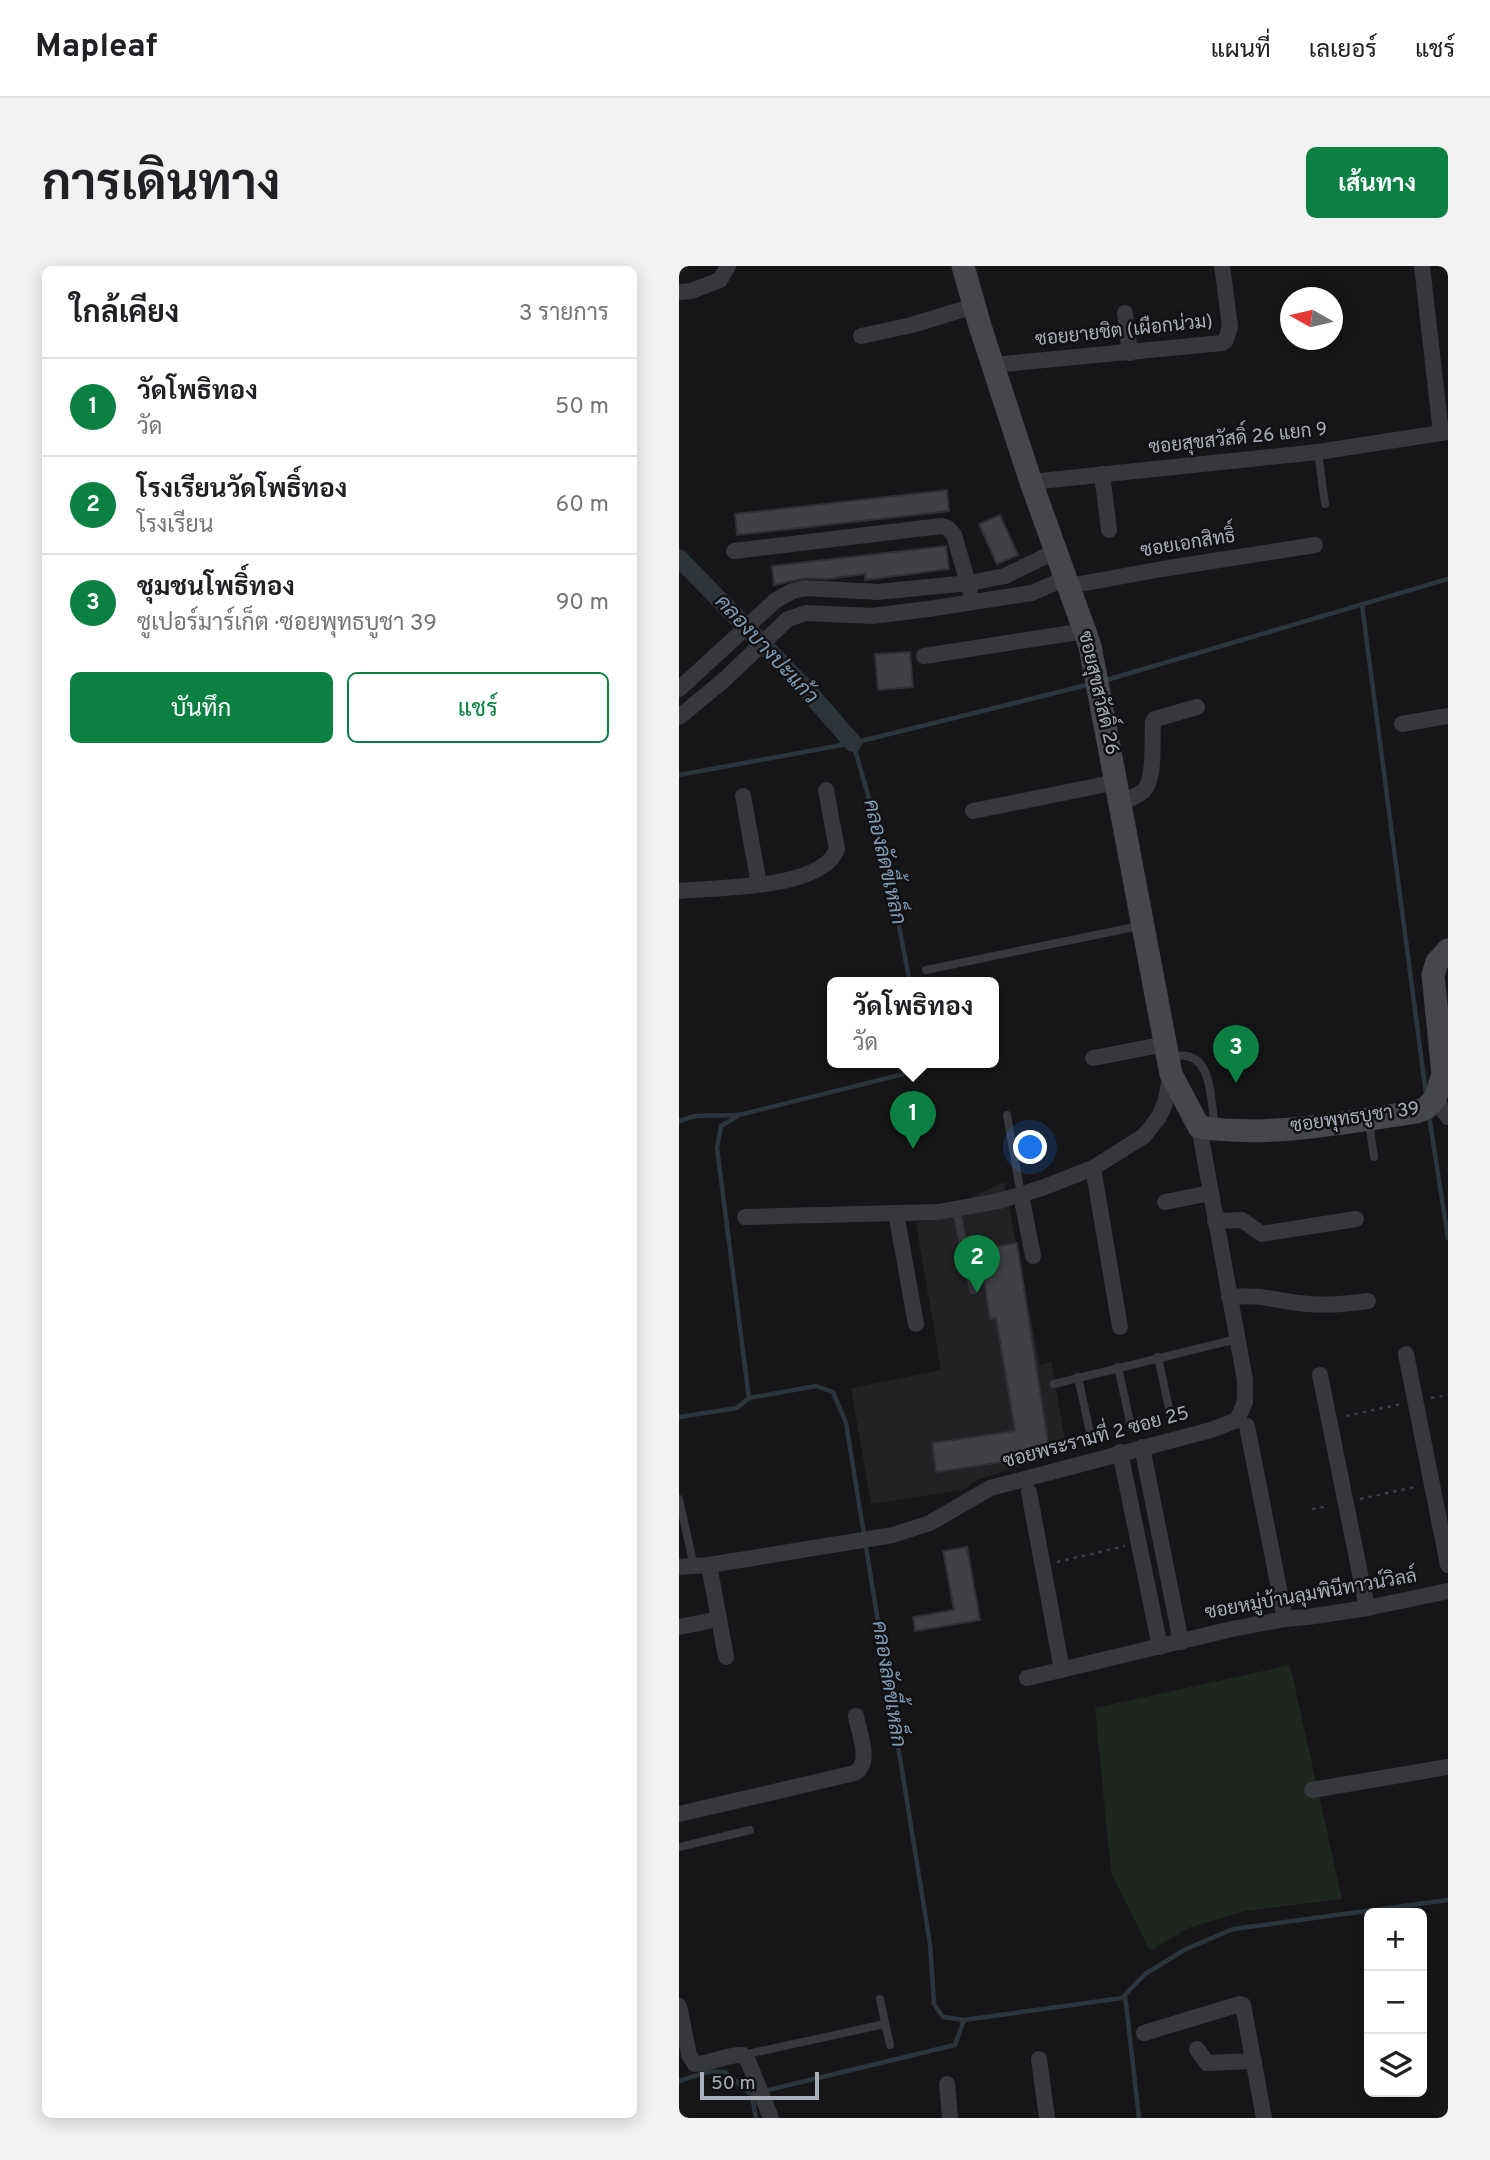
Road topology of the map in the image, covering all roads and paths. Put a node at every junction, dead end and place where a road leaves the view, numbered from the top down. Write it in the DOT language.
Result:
graph roads {
  1 [pos="728,266"];
  2 [pos="965,266"];
  3 [pos="1222,266"];
  4 [pos="1422,266"];
  5 [pos="679,292"];
  6 [pos="974,306"];
  7 [pos="1125,313"];
  8 [pos="861,336"];
  9 [pos="1130,352"];
  10 [pos="993,365"];
  11 [pos="1444,433"];
  12 [pos="1318,452"];
  13 [pos="1102,474"];
  14 [pos="1031,482"];
  15 [pos="1325,504"];
  16 [pos="1109,530"];
  17 [pos="1315,545"];
  18 [pos="734,551"];
  19 [pos="1056,551"];
  20 [pos="1067,582"];
  21 [pos="969,583"];
  22 [pos="973,603"];
  23 [pos="1088,639"];
  24 [pos="924,656"];
  25 [pos="679,689"];
  26 [pos="1197,708"];
  27 [pos="1448,716"];
  28 [pos="679,717"];
  29 [pos="1402,724"];
  30 [pos="826,790"];
  31 [pos="1119,792"];
  32 [pos="743,796"];
  33 [pos="973,811"];
  34 [pos="759,884"];
  35 [pos="679,891"];
  36 [pos="1144,925"];
  37 [pos="1448,950"];
  38 [pos="926,970"];
  39 [pos="1093,1058"];
  40 [pos="1168,1059"];
  41 [pos="1442,1108"];
  42 [pos="1007,1115"];
  43 [pos="1368,1119"];
  44 [pos="1207,1128"];
  45 [pos="1374,1157"];
  46 [pos="1093,1168"];
  47 [pos="1210,1193"];
  48 [pos="1021,1195"];
  49 [pos="1164,1202"];
  50 [pos="956,1209"];
  51 [pos="897,1213"];
  52 [pos="745,1217"];
  53 [pos="1356,1219"];
  54 [pos="1216,1221"];
  55 [pos="1033,1256"];
  56 [pos="973,1290"];
  57 [pos="1229,1297"];
  58 [pos="1368,1301"];
  59 [pos="916,1324"];
  60 [pos="1120,1327"];
  61 [pos="1237,1339"];
  62 [pos="1406,1354"];
  63 [pos="1159,1357"];
  64 [pos="1118,1367"];
  65 [pos="1319,1375"];
  66 [pos="1078,1377"];
  67 [pos="1054,1384"];
  68 [pos="1448,1395"];
  69 [pos="1416,1401"];
  70 [pos="1171,1418"];
  71 [pos="1329,1420"];
  72 [pos="1247,1426"];
  73 [pos="1131,1427"];
  74 [pos="1091,1437"];
  75 [pos="1142,1447"];
  76 [pos="1120,1452"];
  77 [pos="1432,1484"];
  78 [pos="1029,1492"];
  79 [pos="679,1499"];
  80 [pos="1345,1502"];
  81 [pos="1312,1509"];
  82 [pos="1160,1538"];
  83 [pos="1139,1543"];
  84 [pos="1043,1565"];
  85 [pos="1448,1565"];
  86 [pos="694,1566"];
  87 [pos="1448,1591"];
  88 [pos="1367,1608"];
  89 [pos="719,1619"];
  90 [pos="1285,1619"];
  91 [pos="679,1627"];
  92 [pos="1181,1642"];
  93 [pos="1160,1647"];
  94 [pos="726,1657"];
  95 [pos="1062,1670"];
  96 [pos="1027,1678"];
  97 [pos="856,1716"];
  98 [pos="1448,1767"];
  99 [pos="1312,1790"];
  100 [pos="679,1814"];
  101 [pos="750,1830"];
  102 [pos="679,1847"];
  103 [pos="880,1999"];
  104 [pos="679,2006"];
  105 [pos="885,2024"];
  106 [pos="1144,2033"];
  107 [pos="890,2045"];
  108 [pos="1198,2049"];
  109 [pos="743,2055"];
  110 [pos="1039,2059"];
  111 [pos="1254,2061"];
  112 [pos="947,2084"];
  113 [pos="771,2116"];
  114 [pos="950,2118"];
  115 [pos="1047,2118"];
  116 [pos="1264,2118"];
  1 -- 5 [label="street"];
  2 -- 6 [label="street, ซอยสุขสวัสดิ์ 26"];
  3 -- 9 [label="street, ซอยยายชิต (เผือกน่วม)"];
  4 -- 11 [label="street"];
  6 -- 8 [label="street"];
  6 -- 10 [label="street, ซอยสุขสวัสดิ์ 26"];
  7 -- 9 [label="street"];
  9 -- 10 [label="street, ซอยยายชิต (เผือกน่วม)"];
  10 -- 14 [label="street, ซอยสุขสวัสดิ์ 26"];
  11 -- 12 [label="street, ซอยสุขสวัสดิ์ 26 แยก 9"];
  12 -- 13 [label="street, ซอยสุขสวัสดิ์ 26 แยก 9"];
  12 -- 15 [label="lane"];
  13 -- 14 [label="street, ซอยสุขสวัสดิ์ 26 แยก 9"];
  13 -- 16 [label="street"];
  14 -- 19 [label="street, ซอยสุขสวัสดิ์ 26"];
  17 -- 20 [label="street, ซอยเอกสิทธิ์"];
  18 -- 21 [label="street"];
  19 -- 20 [label="street, ซอยสุขสวัสดิ์ 26"];
  19 -- 21 [label="street"];
  20 -- 22 [label="street, ซอยเอกสิทธิ์"];
  20 -- 23 [label="street, ซอยสุขสวัสดิ์ 26"];
  21 -- 22 [label="street"];
  21 -- 25 [label="street"];
  22 -- 28 [label="street, ซอยเอกสิทธิ์"];
  23 -- 24 [label="street"];
  23 -- 31 [label="street, ซอยสุขสวัสดิ์ 26"];
  26 -- 31 [label="street"];
  27 -- 29 [label="street"];
  30 -- 34 [label="street"];
  31 -- 33 [label="street"];
  31 -- 36 [label="street, ซอยสุขสวัสดิ์ 26"];
  32 -- 34 [label="street"];
  34 -- 35 [label="street"];
  36 -- 38 [label="lane"];
  36 -- 40 [label="street, ซอยสุขสวัสดิ์ 26"];
  37 -- 41 [label="street, ซอยพุทธบูชา 39"];
  39 -- 40 [label="street"];
  40 -- 44 [label="street, ซอยสุขสวัสดิ์ 26"];
  40 -- 44 [label="lane"];
  40 -- 46 [label="street"];
  41 -- 43 [label="street, ซอยพุทธบูชา 39"];
  42 -- 48 [label="lane"];
  43 -- 44 [label="street, ซอยพุทธบูชา 39"];
  43 -- 45 [label="lane"];
  44 -- 47 [label="street, ซอยพระรามที่ 2 ซอย 25"];
  46 -- 48 [label="street"];
  46 -- 60 [label="street"];
  47 -- 49 [label="street"];
  47 -- 54 [label="street, ซอยพระรามที่ 2 ซอย 25"];
  48 -- 50 [label="street"];
  48 -- 55 [label="street"];
  50 -- 51 [label="street"];
  50 -- 56 [label="lane"];
  51 -- 52 [label="street"];
  51 -- 59 [label="street"];
  53 -- 54 [label="street"];
  54 -- 57 [label="street, ซอยพระรามที่ 2 ซอย 25"];
  57 -- 58 [label="street"];
  57 -- 61 [label="street, ซอยพระรามที่ 2 ซอย 25"];
  61 -- 63 [label="lane"];
  61 -- 75 [label="street, ซอยพระรามที่ 2 ซอย 25"];
  62 -- 69 [label="street"];
  63 -- 64 [label="lane"];
  63 -- 70 [label="lane"];
  64 -- 66 [label="lane"];
  64 -- 73 [label="lane"];
  65 -- 71 [label="street"];
  66 -- 67 [label="lane"];
  66 -- 74 [label="lane"];
  68 -- 69 [label="path"];
  69 -- 71 [label="path"];
  69 -- 77 [label="street"];
  71 -- 80 [label="street"];
  72 -- 90 [label="street"];
  75 -- 76 [label="street, ซอยพระรามที่ 2 ซอย 25"];
  75 -- 82 [label="street"];
  76 -- 83 [label="street"];
  76 -- 86 [label="street, ซอยพระรามที่ 2 ซอย 25"];
  77 -- 80 [label="path"];
  77 -- 85 [label="street"];
  78 -- 84 [label="street"];
  79 -- 86 [label="lane"];
  80 -- 81 [label="path"];
  80 -- 88 [label="street"];
  82 -- 83 [label="street"];
  82 -- 92 [label="street"];
  83 -- 84 [label="path"];
  83 -- 93 [label="street"];
  84 -- 95 [label="street"];
  86 -- 89 [label="street"];
  87 -- 88 [label="street, ซอยหมู่บ้านลุมพินีทาวน์วิลล์"];
  88 -- 90 [label="street, ซอยหมู่บ้านลุมพินีทาวน์วิลล์"];
  89 -- 91 [label="street"];
  89 -- 94 [label="street"];
  90 -- 92 [label="street, ซอยหมู่บ้านลุมพินีทาวน์วิลล์"];
  92 -- 93 [label="street, ซอยหมู่บ้านลุมพินีทาวน์วิลล์"];
  93 -- 95 [label="street, ซอยหมู่บ้านลุมพินีทาวน์วิลล์"];
  95 -- 96 [label="street, ซอยหมู่บ้านลุมพินีทาวน์วิลล์"];
  97 -- 100 [label="street"];
  98 -- 99 [label="street"];
  101 -- 102 [label="lane"];
  103 -- 105 [label="lane"];
  104 -- 109 [label="street"];
  105 -- 107 [label="lane"];
  105 -- 109 [label="lane"];
  106 -- 111 [label="street"];
  108 -- 111 [label="street"];
  109 -- 113 [label="street"];
  110 -- 115 [label="street"];
  111 -- 116 [label="street"];
  112 -- 114 [label="street"];
}
